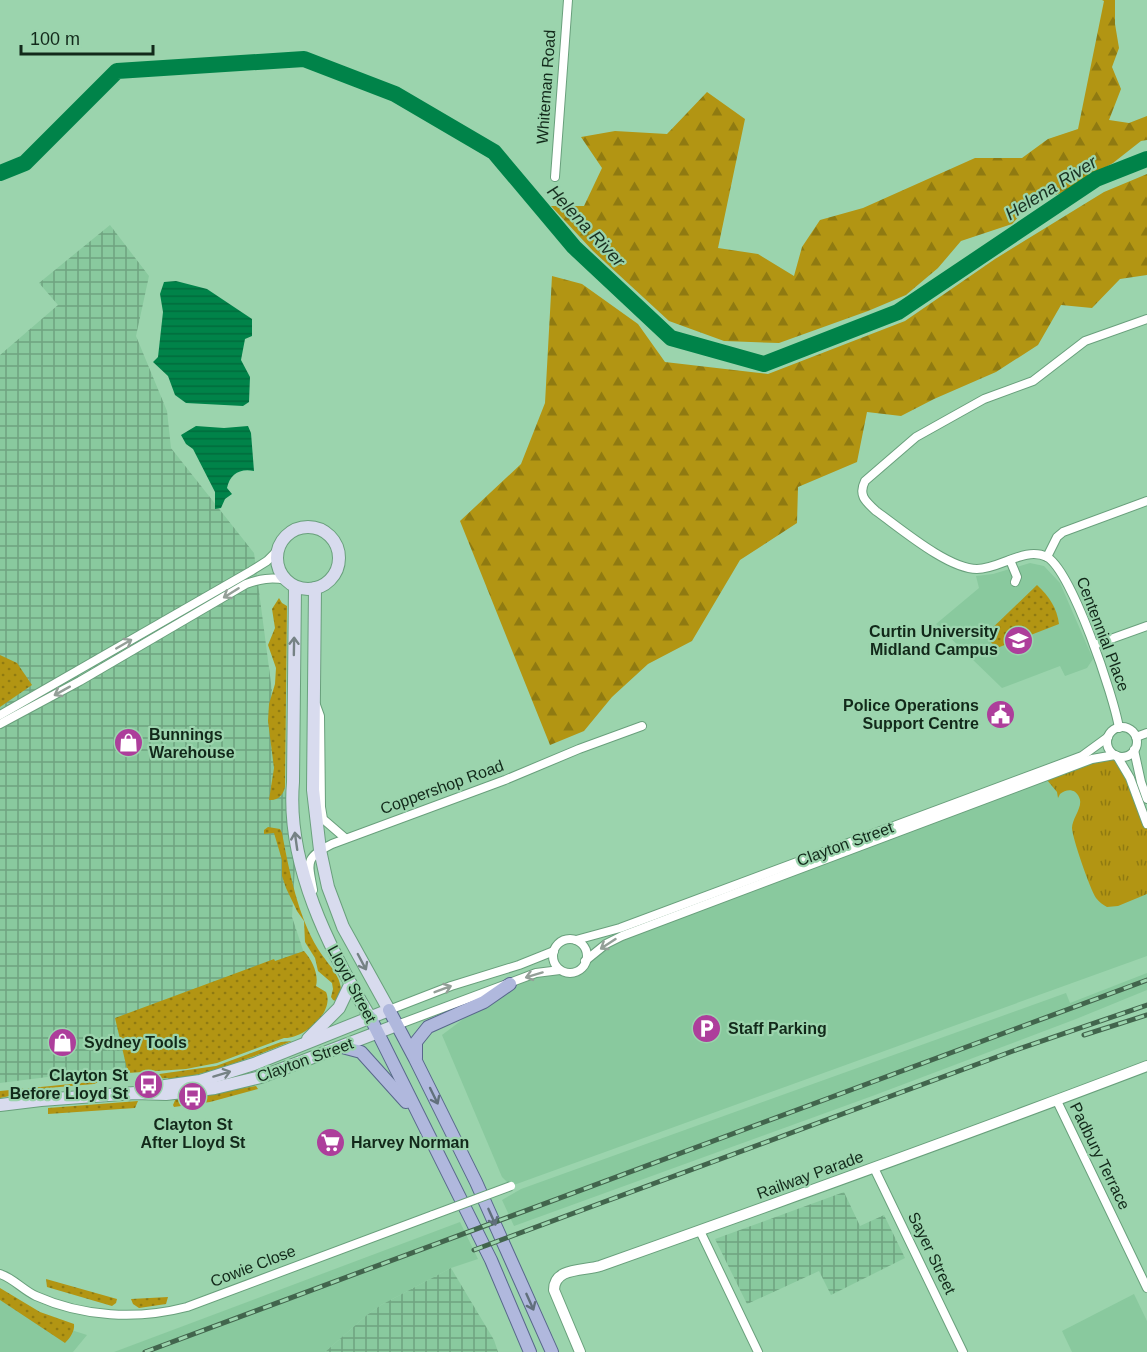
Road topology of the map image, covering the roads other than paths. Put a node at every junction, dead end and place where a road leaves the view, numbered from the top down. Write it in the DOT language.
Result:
graph roads {
  1 [pos="567,0"];
  2 [pos="555,177"];
  3 [pos="1147,319"];
  4 [pos="1147,501"];
  5 [pos="278,550"];
  6 [pos="1047,557"];
  7 [pos="1010,560"];
  8 [pos="1015,582"];
  9 [pos="290,583"];
  10 [pos="315,588"];
  11 [pos="1147,626"];
  12 [pos="1094,645"];
  13 [pos="314,699"];
  14 [pos="0,715"];
  15 [pos="0,724"];
  16 [pos="642,726"];
  17 [pos="1119,728"];
  18 [pos="1147,733"];
  19 [pos="1108,736"];
  20 [pos="1136,737"];
  21 [pos="1134,750"];
  22 [pos="1116,755"];
  23 [pos="1147,799"];
  24 [pos="1147,824"];
  25 [pos="345,838"];
  26 [pos="320,850"];
  27 [pos="318,917"];
  28 [pos="576,940"];
  29 [pos="554,951"];
  30 [pos="585,961"];
  31 [pos="560,970"];
  32 [pos="510,984"];
  33 [pos="350,985"];
  34 [pos="389,1010"];
  35 [pos="370,1017"];
  36 [pos="397,1025"];
  37 [pos="378,1033"];
  38 [pos="301,1045"];
  39 [pos="342,1047"];
  40 [pos="416,1059"];
  41 [pos="1147,1066"];
  42 [pos="146,1092"];
  43 [pos="1057,1101"];
  44 [pos="0,1105"];
  45 [pos="435,1146"];
  46 [pos="874,1168"];
  47 [pos="511,1186"];
  48 [pos="700,1231"];
  49 [pos="1,1273"];
  50 [pos="1147,1288"];
  51 [pos="530,1352"];
  52 [pos="552,1352"];
  53 [pos="580,1352"];
  54 [pos="758,1352"];
  55 [pos="963,1352"];
  1 -- 2 [label="street, Whiteman Road"];
  3 -- 7 [label="street"];
  4 -- 6 [label="street"];
  5 -- 9 [label="main road"];
  5 -- 10 [label="main road"];
  14 -- 5 [label="street, one-way"];
  6 -- 7 [label="street"];
  6 -- 12 [label="street, Centennial Place"];
  7 -- 8 [label="street"];
  9 -- 10 [label="main road"];
  9 -- 15 [label="street, one-way"];
  27 -- 9 [label="main road, Lloyd Street, one-way"];
  10 -- 13 [label="main road, Lloyd Street"];
  11 -- 12 [label="street"];
  12 -- 17 [label="street, Centennial Place"];
  13 -- 25 [label="street"];
  13 -- 26 [label="main road, Lloyd Street"];
  16 -- 25 [label="street, Coppershop Road"];
  17 -- 19 [label="street"];
  17 -- 20 [label="street"];
  18 -- 20 [label="street"];
  19 -- 22 [label="street"];
  19 -- 28 [label="street, Clayton Street"];
  20 -- 21 [label="street"];
  21 -- 22 [label="street"];
  21 -- 23 [label="street"];
  22 -- 24 [label="street"];
  22 -- 30 [label="street, Clayton Street, one-way"];
  25 -- 26 [label="street, Coppershop Road"];
  26 -- 27 [label="street"];
  26 -- 34 [label="main road, Lloyd Street, one-way"];
  27 -- 33 [label="main road, Lloyd Street"];
  28 -- 29 [label="street"];
  28 -- 30 [label="street"];
  29 -- 31 [label="street"];
  34 -- 29 [label="street, Clayton Street, one-way"];
  30 -- 31 [label="street"];
  31 -- 32 [label="street, Clayton Street, one-way"];
  32 -- 36 [label="street, Clayton Street"];
  32 -- 40 [label="main road"];
  33 -- 35 [label="main road, Lloyd Street"];
  33 -- 38 [label="main road"];
  34 -- 35 [label="main road, Clayton Street"];
  34 -- 36 [label="main road, Lloyd Street"];
  35 -- 37 [label="main road, Lloyd Street"];
  35 -- 38 [label="main road, Clayton Street"];
  36 -- 37 [label="main road, Clayton Street"];
  36 -- 40 [label="main road, Lloyd Street"];
  37 -- 39 [label="main road, Clayton Street"];
  37 -- 45 [label="main road, Lloyd Street"];
  42 -- 38 [label="main road, Clayton Street, one-way"];
  39 -- 42 [label="main road, Clayton Street"];
  39 -- 45 [label="main road"];
  40 -- 52 [label="main road, Lloyd Street, one-way"];
  41 -- 43 [label="street, Railway Parade"];
  42 -- 44 [label="main road, Clayton Street"];
  43 -- 46 [label="street, Railway Parade"];
  43 -- 50 [label="street, Padbury Terrace"];
  45 -- 51 [label="main road, Lloyd Street"];
  46 -- 48 [label="street, Railway Parade"];
  46 -- 55 [label="street, Sayer Street"];
  47 -- 49 [label="street, Cowie Close, bridge"];
  48 -- 53 [label="street, Railway Parade"];
  48 -- 54 [label="street"];
}
